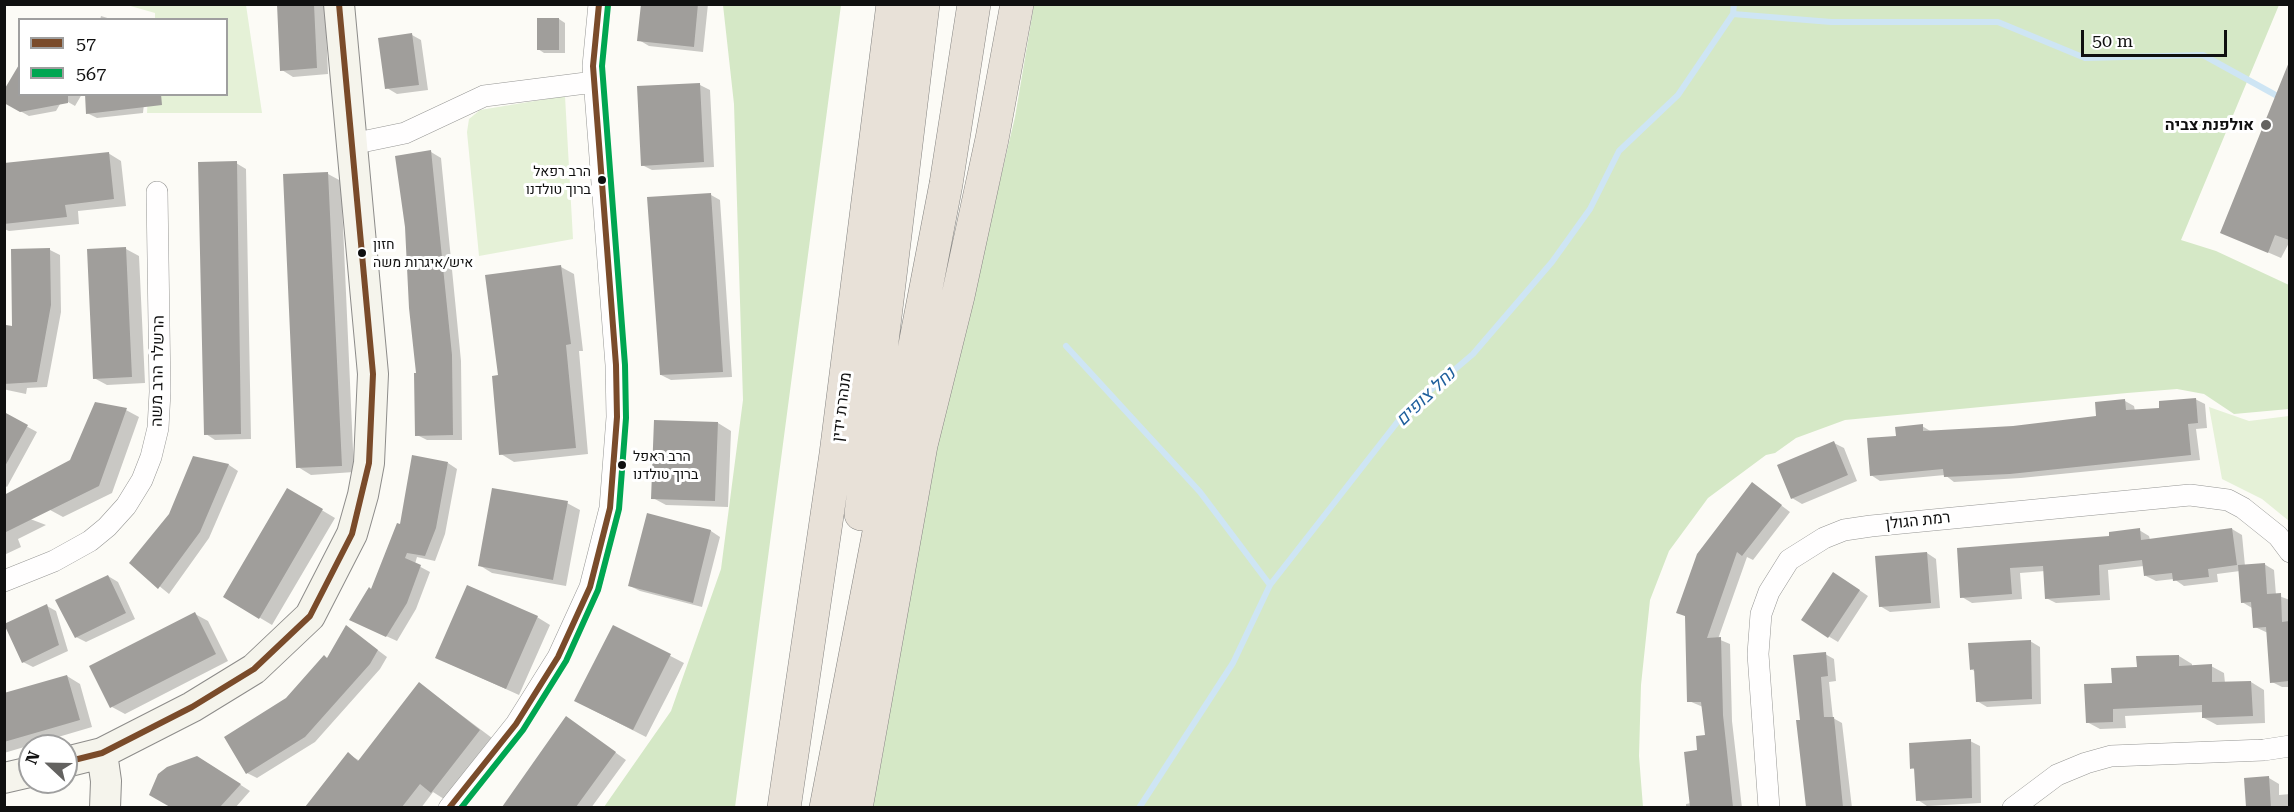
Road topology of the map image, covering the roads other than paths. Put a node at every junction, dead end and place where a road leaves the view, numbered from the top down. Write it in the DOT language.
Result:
graph roads {
  1 [pos="339,4"];
  2 [pos="598,4"];
  3 [pos="873,4"];
  4 [pos="893,4"];
  5 [pos="923,4"];
  6 [pos="974,4"];
  7 [pos="1017,4"];
  8 [pos="594,82"];
  9 [pos="352,144"];
  10 [pos="158,192"];
  11 [pos="2289,552"];
  12 [pos="4,581"];
  13 [pos="2289,746"];
  14 [pos="2265,750"];
  15 [pos="102,753"];
  16 [pos="2289,758"];
  17 [pos="78,759"];
  18 [pos="105,807"];
  19 [pos="449,807"];
  20 [pos="782,807"];
  21 [pos="826,807"];
  22 [pos="856,807"];
  23 [pos="1769,807"];
  24 [pos="2013,807"];
  1 -- 9 [label="street"];
  2 -- 8 [label="street"];
  3 -- 20 [label="highway"];
  4 -- 20 [label="highway, מנהרת ידין"];
  5 -- 21 [label="highway, מנהרת ידין"];
  6 -- 21 [label="highway"];
  7 -- 22 [label="highway"];
  8 -- 9 [label="street"];
  8 -- 19 [label="street"];
  9 -- 15 [label="street"];
  10 -- 12 [label="street, הרשלר הרב משה"];
  11 -- 23 [label="street, רמת הגולן"];
  13 -- 14 [label="street"];
  14 -- 16 [label="street"];
  14 -- 24 [label="street"];
  15 -- 17 [label="street"];
  15 -- 18 [label="street"];
}
